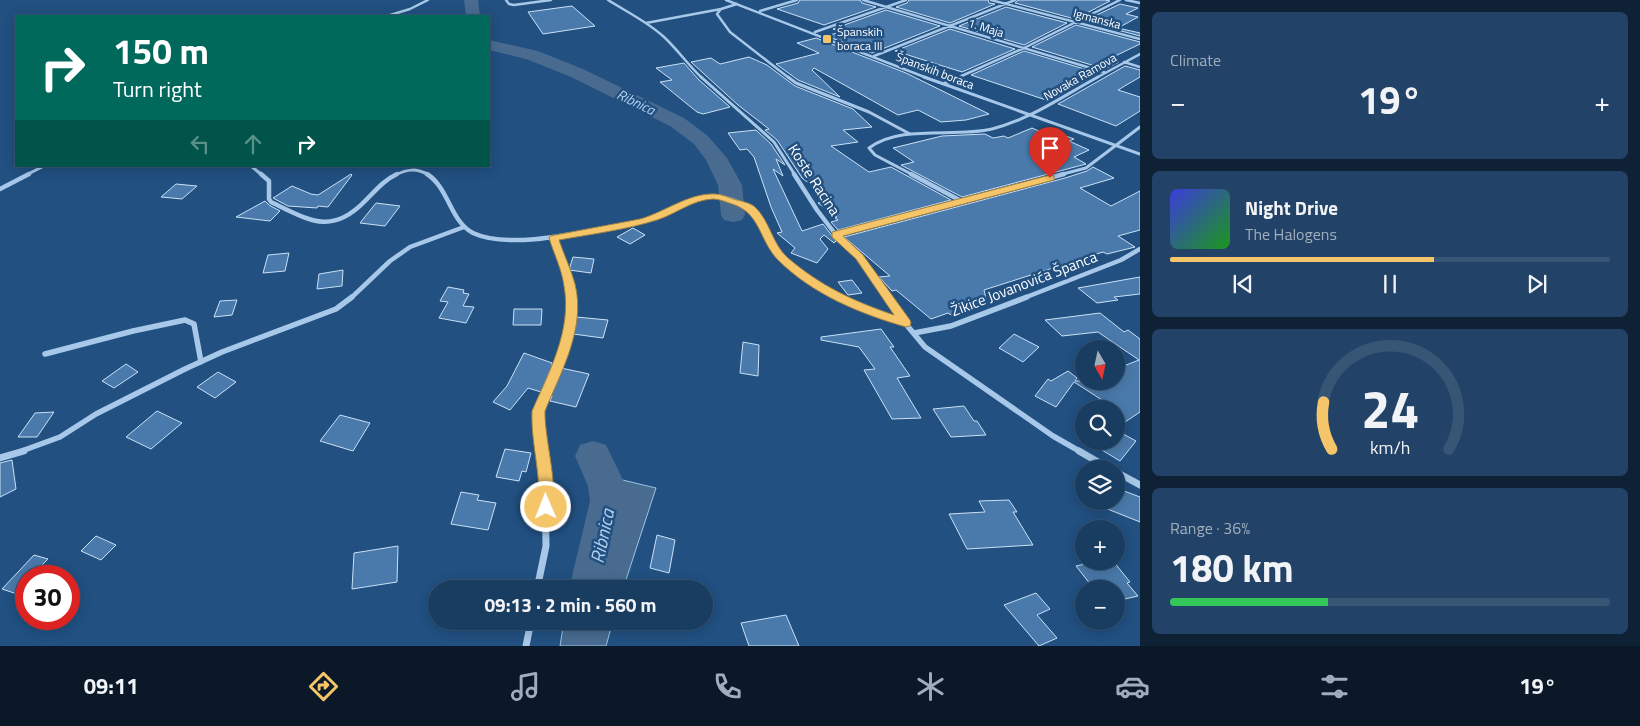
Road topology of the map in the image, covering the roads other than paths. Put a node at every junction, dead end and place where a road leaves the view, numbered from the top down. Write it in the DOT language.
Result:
graph roads {
  1 [pos="428,0"];
  2 [pos="506,0"];
  3 [pos="551,0"];
  4 [pos="608,0"];
  5 [pos="726,0"];
  6 [pos="797,0"];
  7 [pos="863,0"];
  8 [pos="906,0"];
  9 [pos="991,0"];
  10 [pos="1015,0"];
  11 [pos="1120,0"];
  12 [pos="1126,0"];
  13 [pos="1140,3"];
  14 [pos="738,4"];
  15 [pos="1005,4"];
  16 [pos="886,7"];
  17 [pos="721,9"];
  18 [pos="759,11"];
  19 [pos="390,15"];
  20 [pos="646,23"];
  21 [pos="1077,23"];
  22 [pos="951,26"];
  23 [pos="815,32"];
  24 [pos="1140,40"];
  25 [pos="1024,48"];
  26 [pos="1140,54"];
  27 [pos="874,56"];
  28 [pos="1124,62"];
  29 [pos="1140,67"];
  30 [pos="1104,72"];
  31 [pos="942,84"];
  32 [pos="1029,116"];
  33 [pos="1140,127"];
  34 [pos="910,134"];
  35 [pos="1115,146"];
  36 [pos="1140,154"];
  37 [pos="42,167"];
  38 [pos="252,167"];
  39 [pos="0,189"];
  40 [pos="962,202"];
  41 [pos="464,227"];
  42 [pos="836,234"];
  43 [pos="554,238"];
  44 [pos="1140,249"];
  45 [pos="906,323"];
  46 [pos="914,333"];
  47 [pos="45,354"];
  48 [pos="201,362"];
  49 [pos="0,458"];
  50 [pos="1094,460"];
  51 [pos="1125,476"];
  52 [pos="1139,483"];
  53 [pos="539,580"];
  54 [pos="529,630"];
  55 [pos="526,646"];
  1 -- 19 [label="street"];
  2 -- 3 [label="street"];
  4 -- 20 [label="street, Koste Racina"];
  5 -- 14 [label="street, Španskih boraca"];
  6 -- 18 [label="street"];
  7 -- 16 [label="street, 1. Maja"];
  8 -- 16 [label="street"];
  9 -- 15 [label="street, Igmanska"];
  10 -- 15 [label="street"];
  11 -- 21 [label="street"];
  12 -- 13 [label="street"];
  14 -- 17 [label="street"];
  14 -- 18 [label="street, Španskih boraca"];
  15 -- 21 [label="street, Igmanska"];
  15 -- 22 [label="street"];
  16 -- 22 [label="street, 1. Maja"];
  16 -- 23 [label="street"];
  17 -- 20 [label="street"];
  17 -- 34 [label="street"];
  18 -- 23 [label="street, Španskih boraca"];
  20 -- 42 [label="street, Koste Racina"];
  21 -- 24 [label="street, Igmanska"];
  21 -- 25 [label="street"];
  22 -- 25 [label="street, 1. Maja"];
  22 -- 27 [label="street"];
  23 -- 27 [label="street, Španskih boraca"];
  25 -- 30 [label="street, 1. Maja"];
  25 -- 31 [label="street"];
  26 -- 28 [label="street, Novaka Ramova"];
  27 -- 31 [label="street, Španskih boraca"];
  28 -- 29 [label="street"];
  28 -- 30 [label="street, Novaka Ramova"];
  30 -- 32 [label="street, Novaka Ramova"];
  31 -- 32 [label="street, Španskih boraca"];
  32 -- 34 [label="street, Novaka Ramova"];
  32 -- 35 [label="street, Španskih boraca"];
  33 -- 35 [label="street"];
  34 -- 40 [label="street, Novaka Ramova"];
  35 -- 36 [label="street, Španskih boraca"];
  35 -- 40 [label="street"];
  37 -- 39 [label="street"];
  38 -- 41 [label="street"];
  40 -- 42 [label="street"];
  41 -- 43 [label="street"];
  41 -- 48 [label="street"];
  42 -- 45 [label="street, Koste Racina"];
  43 -- 45 [label="street"];
  43 -- 53 [label="street"];
  44 -- 46 [label="street, Žikice Jovanovića Španca"];
  45 -- 46 [label="street, Koste Racina"];
  46 -- 50 [label="street, Koste Racina"];
  47 -- 48 [label="street"];
  48 -- 49 [label="street"];
  51 -- 52 [label="street"];
  54 -- 55 [label="street"];
}
